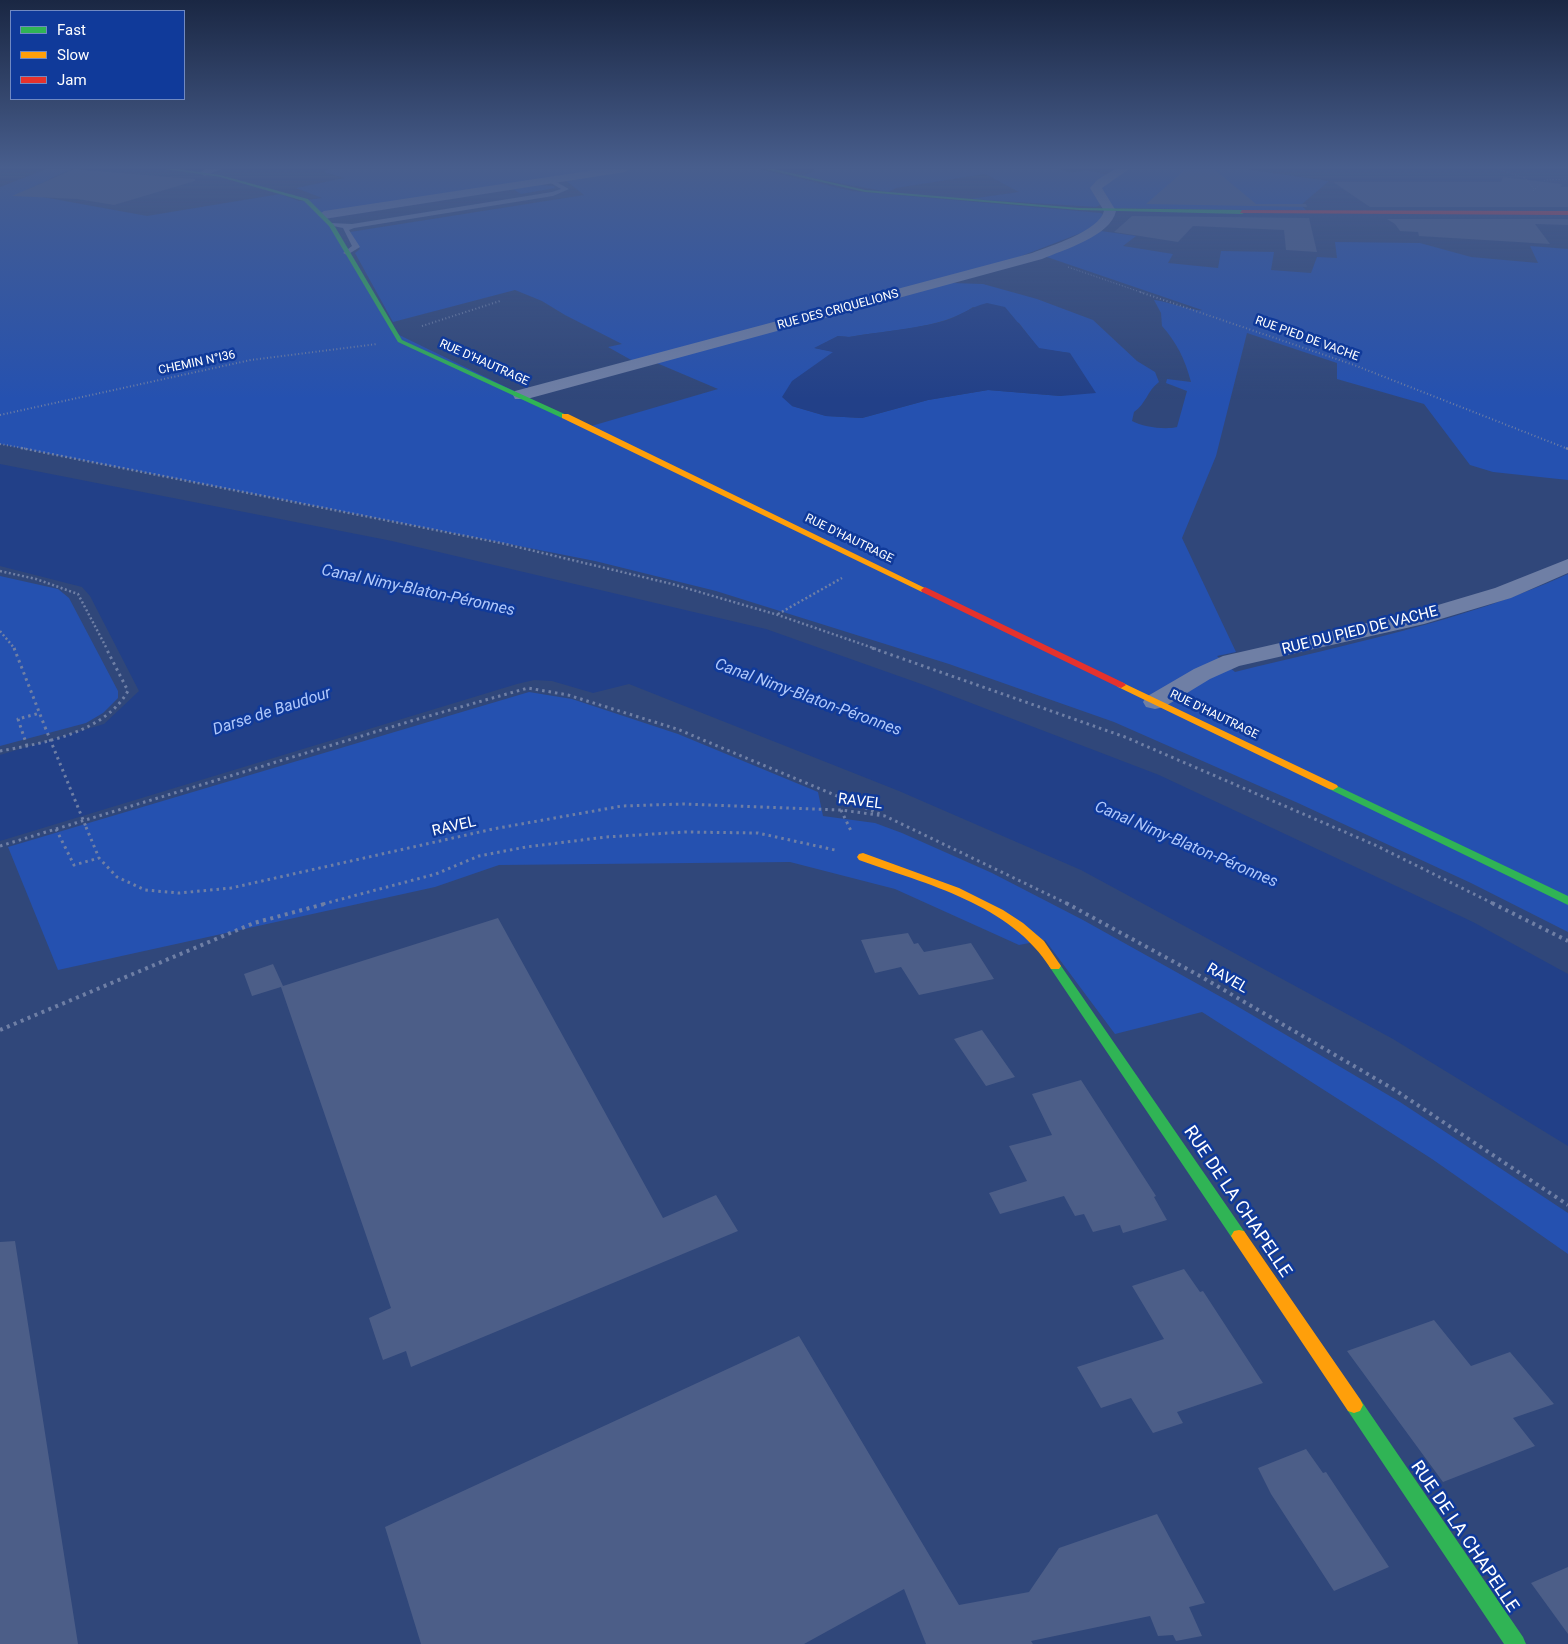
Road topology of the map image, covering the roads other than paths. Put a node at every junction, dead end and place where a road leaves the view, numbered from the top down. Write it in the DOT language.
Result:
graph roads {
  1 [pos="343,246"];
  2 [pos="355,246"];
  3 [pos="1061,246"];
  4 [pos="347,253"];
  5 [pos="521,395"];
  6 [pos="1568,565"];
  7 [pos="1156,702"];
  8 [pos="863,856"];
  9 [pos="1568,901"];
  10 [pos="1516,1644"];
  1 -- 4 [label="street"];
  2 -- 4 [label="lane"];
  3 -- 5 [label="street, RUE DES CRIQUELIONS"];
  4 -- 5 [label="street, RUE D'HAUTRAGE"];
  5 -- 7 [label="street, RUE D'HAUTRAGE"];
  6 -- 7 [label="street, RUE DU PIED DE VACHE"];
  7 -- 9 [label="street, RUE D'HAUTRAGE"];
  8 -- 10 [label="street, RUE DE LA CHAPELLE"];
}
